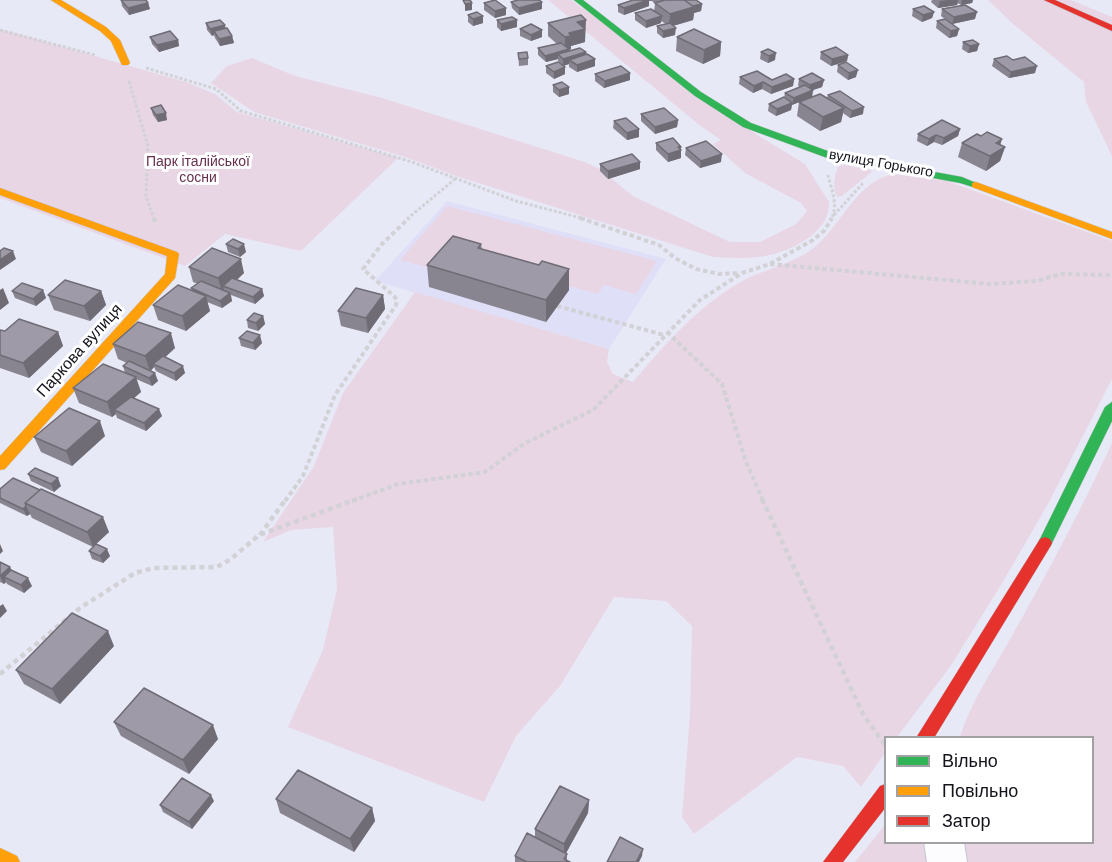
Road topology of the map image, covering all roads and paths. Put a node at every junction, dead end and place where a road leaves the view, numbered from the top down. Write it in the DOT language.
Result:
graph roads {
  1 [pos="55,0"];
  2 [pos="578,0"];
  3 [pos="1048,0"];
  4 [pos="1112,28"];
  5 [pos="0,30"];
  6 [pos="125,63"];
  7 [pos="834,157"];
  8 [pos="888,166"];
  9 [pos="455,179"];
  10 [pos="0,191"];
  11 [pos="834,215"];
  12 [pos="1112,236"];
  13 [pos="173,254"];
  14 [pos="770,264"];
  15 [pos="742,273"];
  16 [pos="1112,275"];
  17 [pos="557,306"];
  18 [pos="666,333"];
  19 [pos="1112,407"];
  20 [pos="0,465"];
  21 [pos="259,535"];
  22 [pos="0,674"];
  23 [pos="927,735"];
  24 [pos="884,745"];
  25 [pos="884,793"];
  26 [pos="944,844"];
  27 [pos="0,857"];
  28 [pos="11,862"];
  29 [pos="832,862"];
  30 [pos="947,862"];
  1 -- 6 [label="street"];
  2 -- 7 [label="street, вулиця Горького"];
  3 -- 4 [label="street"];
  5 -- 6 [label="path"];
  6 -- 9 [label="path"];
  6 -- 13 [label="path"];
  7 -- 8 [label="street, вулиця Горького"];
  7 -- 11 [label="path"];
  8 -- 11 [label="path"];
  8 -- 12 [label="street, вулиця Горького"];
  9 -- 15 [label="path"];
  9 -- 21 [label="path"];
  10 -- 13 [label="street"];
  11 -- 14 [label="path"];
  13 -- 20 [label="street, Паркова вулиця"];
  14 -- 15 [label="path"];
  14 -- 16 [label="path"];
  15 -- 18 [label="path"];
  17 -- 18 [label="path"];
  18 -- 21 [label="path"];
  18 -- 24 [label="path"];
  19 -- 23 [label="street"];
  21 -- 22 [label="path"];
  25 -- 29 [label="street"];
  26 -- 30 [label="street"];
  27 -- 28 [label="street"];
}
